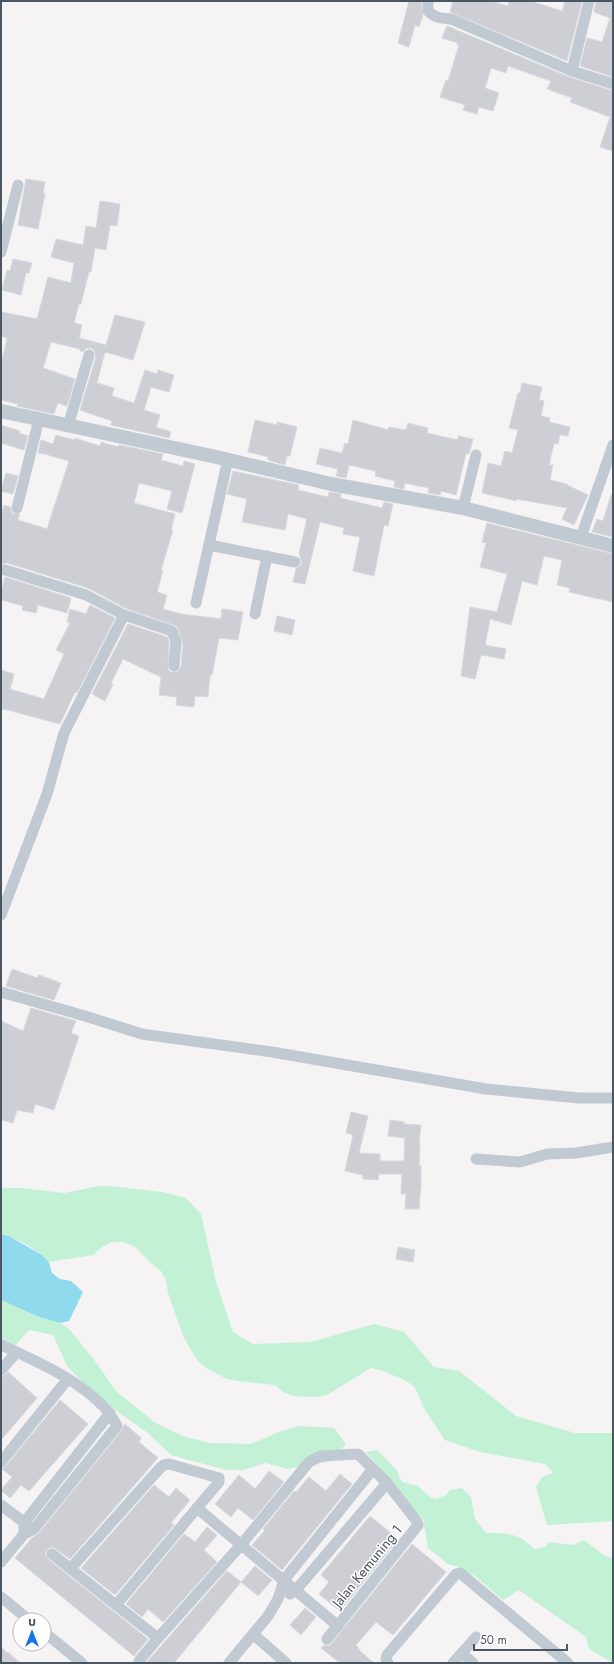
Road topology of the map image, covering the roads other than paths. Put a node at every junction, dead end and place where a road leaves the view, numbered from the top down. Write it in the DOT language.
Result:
graph roads {
  1 [pos="428,1"];
  2 [pos="589,1"];
  3 [pos="572,71"];
  4 [pos="613,84"];
  5 [pos="18,185"];
  6 [pos="1,252"];
  7 [pos="89,355"];
  8 [pos="1,411"];
  9 [pos="39,420"];
  10 [pos="68,426"];
  11 [pos="613,445"];
  12 [pos="476,455"];
  13 [pos="228,460"];
  14 [pos="16,508"];
  15 [pos="463,508"];
  16 [pos="581,537"];
  17 [pos="209,545"];
  18 [pos="613,546"];
  19 [pos="267,556"];
  20 [pos="295,562"];
  21 [pos="6,570"];
  22 [pos="196,603"];
  23 [pos="255,614"];
  24 [pos="124,615"];
  25 [pos="174,666"];
  26 [pos="1,915"];
  27 [pos="1,992"];
  28 [pos="613,1098"];
  29 [pos="613,1147"];
  30 [pos="476,1159"];
  31 [pos="1,1344"];
  32 [pos="17,1352"];
  33 [pos="1,1370"];
  34 [pos="67,1380"];
  35 [pos="1,1462"];
  36 [pos="373,1469"];
  37 [pos="387,1483"];
  38 [pos="1,1505"];
  39 [pos="198,1508"];
  40 [pos="27,1529"];
  41 [pos="241,1545"];
  42 [pos="52,1554"];
  43 [pos="1,1562"];
  44 [pos="71,1568"];
  45 [pos="284,1580"];
  46 [pos="296,1590"];
  47 [pos="1,1597"];
  48 [pos="278,1600"];
  49 [pos="116,1605"];
  50 [pos="19,1612"];
  51 [pos="338,1626"];
  52 [pos="254,1634"];
  53 [pos="158,1638"];
  54 [pos="476,1638"];
  55 [pos="52,1639"];
  56 [pos="327,1639"];
  57 [pos="462,1653"];
  58 [pos="139,1661"];
  59 [pos="82,1663"];
  60 [pos="229,1663"];
  61 [pos="286,1663"];
  62 [pos="388,1663"];
  63 [pos="453,1663"];
  64 [pos="473,1663"];
  65 [pos="568,1663"];
  1 -- 3 [label="street"];
  2 -- 3 [label="street"];
  3 -- 4 [label="street"];
  5 -- 6 [label="street"];
  7 -- 10 [label="street"];
  8 -- 9 [label="street"];
  9 -- 10 [label="street"];
  9 -- 14 [label="street"];
  10 -- 13 [label="street"];
  11 -- 16 [label="street"];
  12 -- 15 [label="street"];
  13 -- 15 [label="street"];
  13 -- 17 [label="street"];
  15 -- 16 [label="street"];
  16 -- 18 [label="street"];
  17 -- 19 [label="street"];
  17 -- 22 [label="street"];
  19 -- 20 [label="street"];
  19 -- 23 [label="street"];
  21 -- 24 [label="street"];
  24 -- 25 [label="street"];
  24 -- 26 [label="street"];
  27 -- 28 [label="street"];
  29 -- 30 [label="street"];
  31 -- 32 [label="street"];
  32 -- 33 [label="street"];
  32 -- 34 [label="street"];
  34 -- 35 [label="street"];
  34 -- 40 [label="street"];
  36 -- 37 [label="street"];
  36 -- 41 [label="street"];
  36 -- 45 [label="street"];
  37 -- 46 [label="street"];
  37 -- 51 [label="street, Jalan Kemuning 1"];
  38 -- 40 [label="street"];
  39 -- 41 [label="street"];
  39 -- 44 [label="street"];
  39 -- 49 [label="street"];
  40 -- 43 [label="street"];
  41 -- 45 [label="street"];
  41 -- 53 [label="street"];
  42 -- 44 [label="street"];
  44 -- 49 [label="street"];
  45 -- 46 [label="street"];
  45 -- 48 [label="street"];
  46 -- 48 [label="street"];
  46 -- 51 [label="street"];
  47 -- 50 [label="street"];
  48 -- 52 [label="street"];
  49 -- 53 [label="street"];
  51 -- 56 [label="street, Jalan Kemuning 1"];
  52 -- 60 [label="street"];
  52 -- 61 [label="street"];
  53 -- 58 [label="street"];
  54 -- 57 [label="street"];
  55 -- 59 [label="street"];
  57 -- 63 [label="street"];
  57 -- 64 [label="street"];
  62 -- 65 [label="street"];
}
